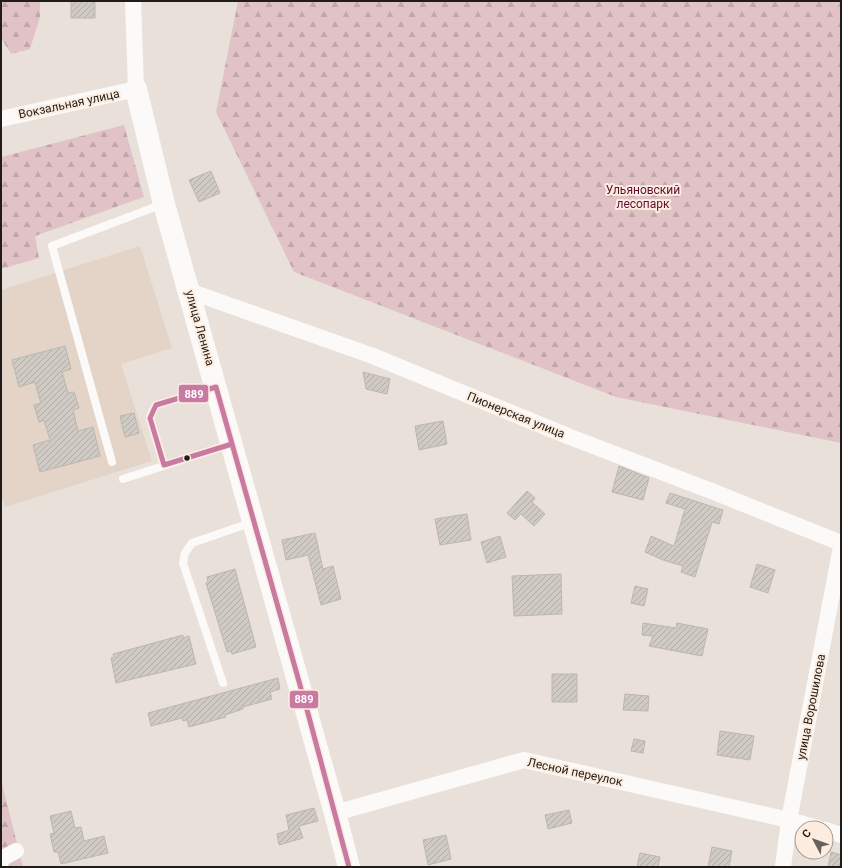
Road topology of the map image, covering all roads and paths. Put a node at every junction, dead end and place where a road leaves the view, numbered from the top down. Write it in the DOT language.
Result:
graph roads {
  1 [pos="133,1"];
  2 [pos="136,89"];
  3 [pos="1,119"];
  4 [pos="164,204"];
  5 [pos="189,291"];
  6 [pos="216,387"];
  7 [pos="232,444"];
  8 [pos="112,462"];
  9 [pos="164,465"];
  10 [pos="123,479"];
  11 [pos="254,522"];
  12 [pos="841,544"];
  13 [pos="841,547"];
  14 [pos="223,684"];
  15 [pos="335,813"];
  16 [pos="789,820"];
  17 [pos="794,821"];
  18 [pos="16,851"];
  19 [pos="1,862"];
  20 [pos="349,867"];
  21 [pos="783,867"];
  1 -- 2 [label="street"];
  2 -- 3 [label="street, Вокзальная улица"];
  2 -- 4 [label="street, улица Ленина"];
  4 -- 5 [label="street, улица Ленина"];
  4 -- 8 [label="lane"];
  5 -- 6 [label="street, улица Ленина"];
  5 -- 12 [label="street, Пионерская улица"];
  6 -- 7 [label="street, улица Ленина"];
  6 -- 9 [label="lane"];
  7 -- 9 [label="lane"];
  7 -- 11 [label="street, улица Ленина"];
  9 -- 10 [label="lane"];
  11 -- 14 [label="lane"];
  11 -- 15 [label="street, улица Ленина"];
  13 -- 16 [label="street, улица Ворошилова"];
  15 -- 16 [label="street, Лесной переулок"];
  15 -- 20 [label="street, улица Ленина"];
  16 -- 17 [label="street, Лесной переулок"];
  16 -- 21 [label="street, улица Ворошилова"];
  18 -- 19 [label="street"];
}
